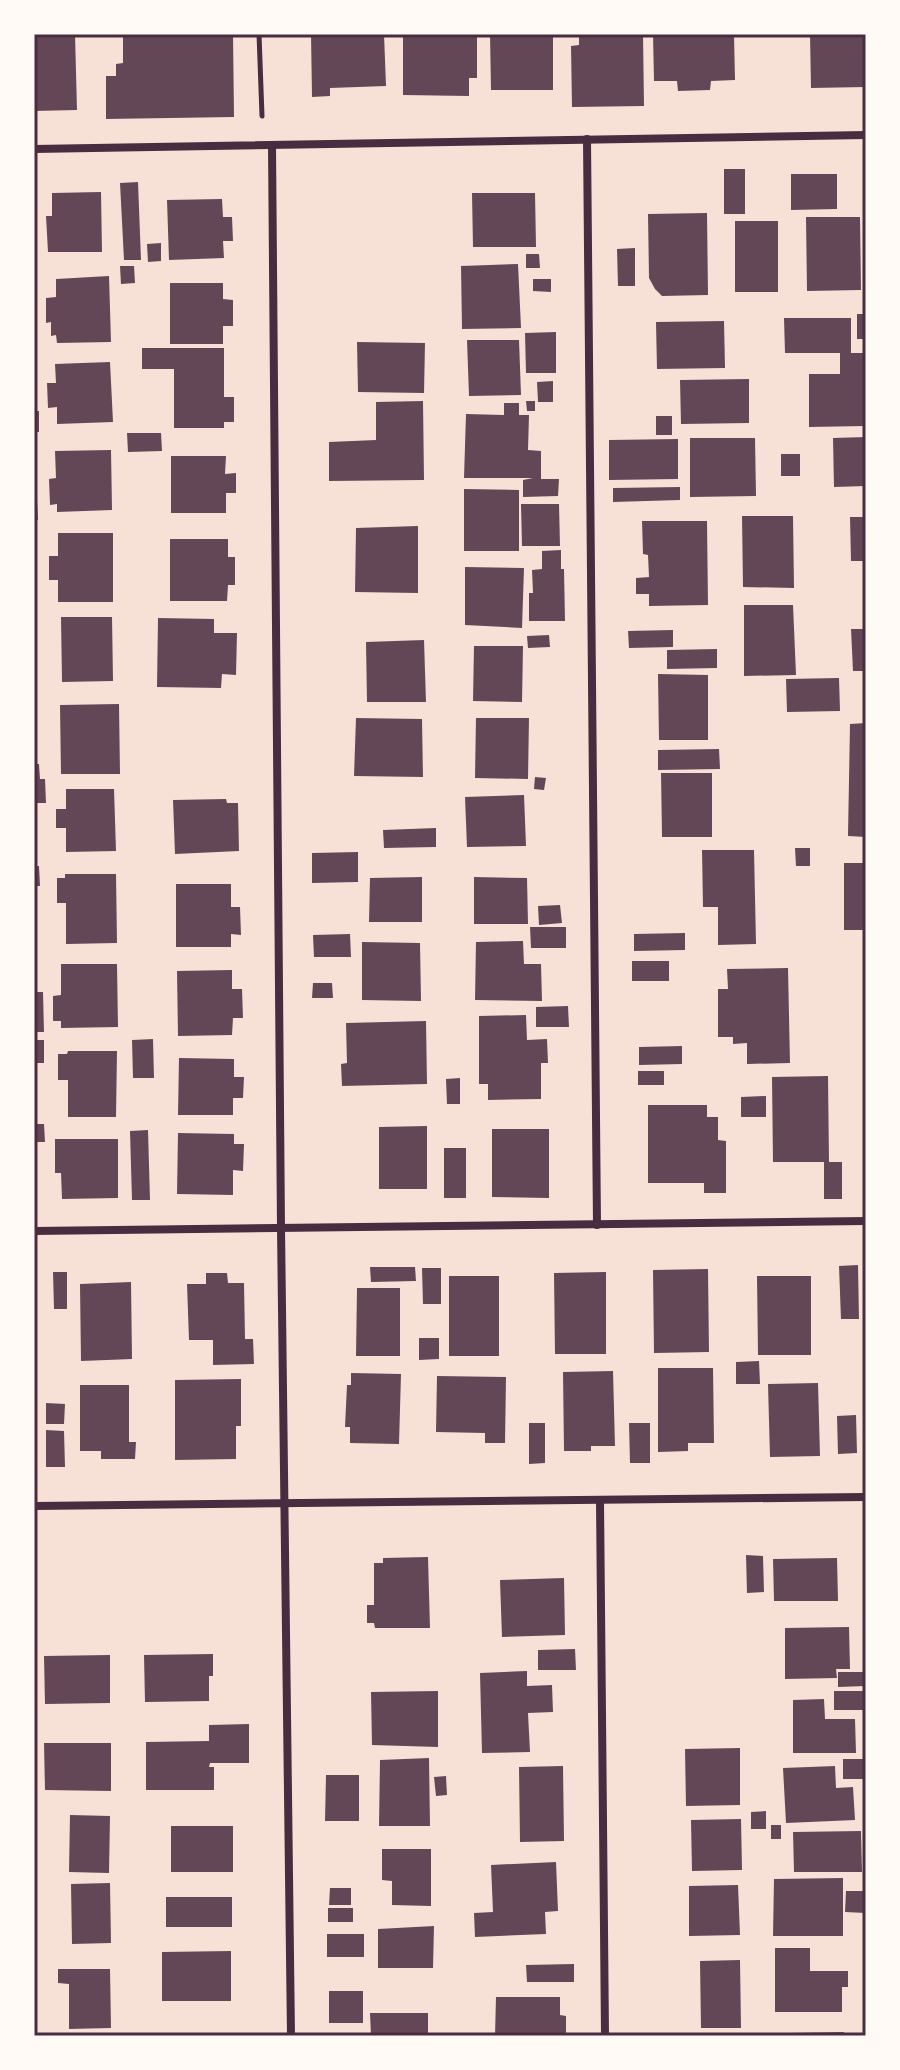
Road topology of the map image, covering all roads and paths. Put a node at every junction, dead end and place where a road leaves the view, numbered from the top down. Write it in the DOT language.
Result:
graph roads {
  1 [pos="259,34"];
  2 [pos="262,116"];
  3 [pos="866,135"];
  4 [pos="587,139"];
  5 [pos="272,145"];
  6 [pos="34,149"];
  7 [pos="866,1221"];
  8 [pos="597,1225"];
  9 [pos="281,1228"];
  10 [pos="34,1231"];
  11 [pos="866,1497"];
  12 [pos="600,1500"];
  13 [pos="285,1503"];
  14 [pos="34,1506"];
  15 [pos="291,2036"];
  16 [pos="605,2036"];
  1 -- 2 [label="path"];
  3 -- 4 [label="street"];
  4 -- 5 [label="street"];
  4 -- 8 [label="street"];
  5 -- 6 [label="street"];
  5 -- 9 [label="street"];
  7 -- 8 [label="street"];
  8 -- 9 [label="street"];
  9 -- 10 [label="street"];
  9 -- 13 [label="street"];
  11 -- 12 [label="street"];
  12 -- 13 [label="street"];
  12 -- 16 [label="street"];
  13 -- 14 [label="street"];
  13 -- 15 [label="street"];
}
